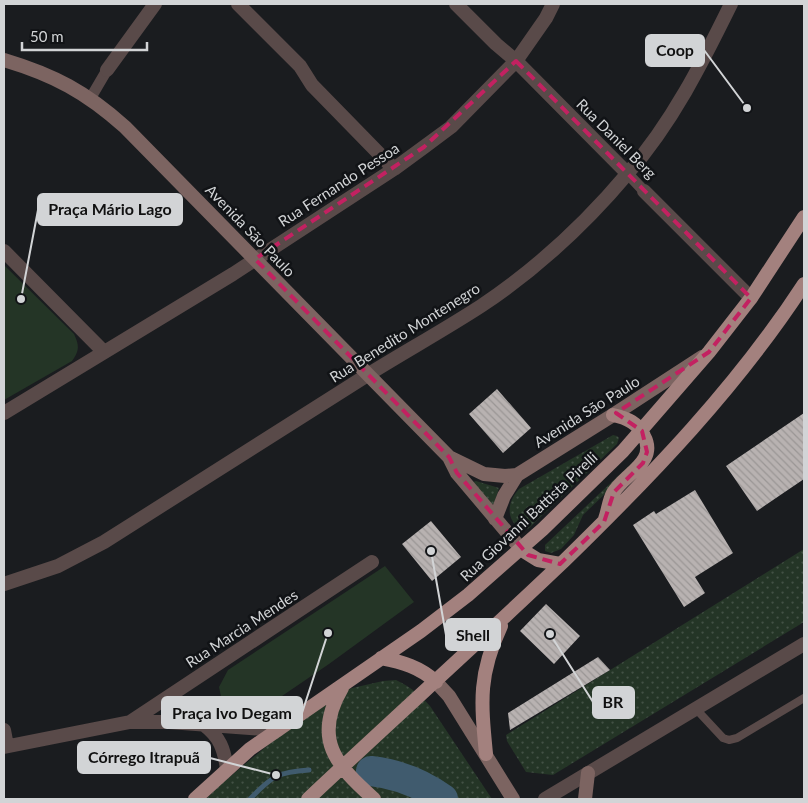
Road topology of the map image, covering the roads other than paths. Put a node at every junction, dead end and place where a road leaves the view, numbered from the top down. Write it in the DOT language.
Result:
graph roads {
  1 [pos="155,4"];
  2 [pos="238,4"];
  3 [pos="456,4"];
  4 [pos="553,4"];
  5 [pos="731,4"];
  6 [pos="4,60"];
  7 [pos="516,60"];
  8 [pos="107,70"];
  9 [pos="90,99"];
  10 [pos="394,169"];
  11 [pos="628,174"];
  12 [pos="644,191"];
  13 [pos="804,217"];
  14 [pos="4,251"];
  15 [pos="255,259"];
  16 [pos="804,284"];
  17 [pos="751,298"];
  18 [pos="104,352"];
  19 [pos="708,352"];
  20 [pos="368,375"];
  21 [pos="4,413"];
  22 [pos="613,415"];
  23 [pos="642,431"];
  24 [pos="450,457"];
  25 [pos="516,475"];
  26 [pos="495,519"];
  27 [pos="604,522"];
  28 [pos="522,550"];
  29 [pos="372,562"];
  30 [pos="560,564"];
  31 [pos="4,584"];
  32 [pos="504,619"];
  33 [pos="804,644"];
  34 [pos="381,658"];
  35 [pos="436,682"];
  36 [pos="344,683"];
  37 [pos="804,698"];
  38 [pos="696,709"];
  39 [pos="130,722"];
  40 [pos="204,724"];
  41 [pos="4,730"];
  42 [pos="278,730"];
  43 [pos="5,746"];
  44 [pos="486,754"];
  45 [pos="342,767"];
  46 [pos="227,769"];
  47 [pos="588,773"];
  48 [pos="195,799"];
  49 [pos="308,799"];
  50 [pos="374,799"];
  51 [pos="513,799"];
  52 [pos="545,799"];
  53 [pos="585,799"];
  1 -- 8 [label="street"];
  2 -- 10 [label="street"];
  3 -- 7 [label="street, Rua Daniel Berg"];
  4 -- 7 [label="street, Rua Fernando Pessoa"];
  5 -- 11 [label="street, Rua Benedito Montenegro"];
  6 -- 9 [label="main road, Avenida São Paulo"];
  7 -- 10 [label="street, Rua Fernando Pessoa"];
  7 -- 11 [label="street, Rua Daniel Berg"];
  8 -- 9 [label="street"];
  9 -- 15 [label="main road, Avenida São Paulo"];
  10 -- 15 [label="street, Rua Fernando Pessoa"];
  11 -- 12 [label="street, Rua Daniel Berg"];
  11 -- 20 [label="street, Rua Benedito Montenegro"];
  12 -- 17 [label="street, Rua Daniel Berg"];
  13 -- 17 [label="highway, Rua Giovanni Battista Pirelli"];
  14 -- 18 [label="street"];
  15 -- 18 [label="street, Rua Fernando Pessoa"];
  15 -- 20 [label="main road, Avenida São Paulo"];
  16 -- 27 [label="highway"];
  17 -- 19 [label="highway, Rua Giovanni Battista Pirelli"];
  18 -- 21 [label="street, Rua Fernando Pessoa"];
  19 -- 22 [label="main road, Avenida São Paulo"];
  19 -- 23 [label="highway, Rua Giovanni Battista Pirelli"];
  20 -- 24 [label="main road, Avenida São Paulo"];
  20 -- 31 [label="street, Rua Benedito Montenegro"];
  22 -- 23 [label="highway"];
  22 -- 25 [label="main road, Avenida São Paulo"];
  23 -- 27 [label="highway"];
  23 -- 28 [label="highway, Rua Giovanni Battista Pirelli"];
  24 -- 25 [label="main road, Avenida São Paulo"];
  24 -- 26 [label="main road, Avenida São Paulo"];
  25 -- 26 [label="main road"];
  26 -- 28 [label="main road, Avenida São Paulo"];
  27 -- 30 [label="highway"];
  28 -- 30 [label="highway"];
  28 -- 34 [label="highway, Rua Giovanni Battista Pirelli"];
  29 -- 39 [label="street, Rua Marcia Mendes"];
  30 -- 32 [label="highway"];
  32 -- 35 [label="highway"];
  32 -- 44 [label="highway"];
  33 -- 38 [label="street"];
  34 -- 35 [label="highway"];
  34 -- 36 [label="highway, Rua Giovanni Battista Pirelli"];
  35 -- 44 [label="main road"];
  35 -- 45 [label="highway"];
  36 -- 42 [label="highway, Rua Giovanni Battista Pirelli"];
  36 -- 45 [label="highway"];
  37 -- 38 [label="lane"];
  38 -- 47 [label="street"];
  39 -- 40 [label="street"];
  39 -- 43 [label="street"];
  40 -- 42 [label="street"];
  40 -- 46 [label="street"];
  41 -- 43 [label="street"];
  42 -- 46 [label="highway, Rua Giovanni Battista Pirelli"];
  44 -- 51 [label="main road"];
  45 -- 49 [label="highway"];
  45 -- 50 [label="highway"];
  46 -- 48 [label="highway, Rua Giovanni Battista Pirelli"];
  47 -- 52 [label="street"];
  47 -- 53 [label="main road"];
}
